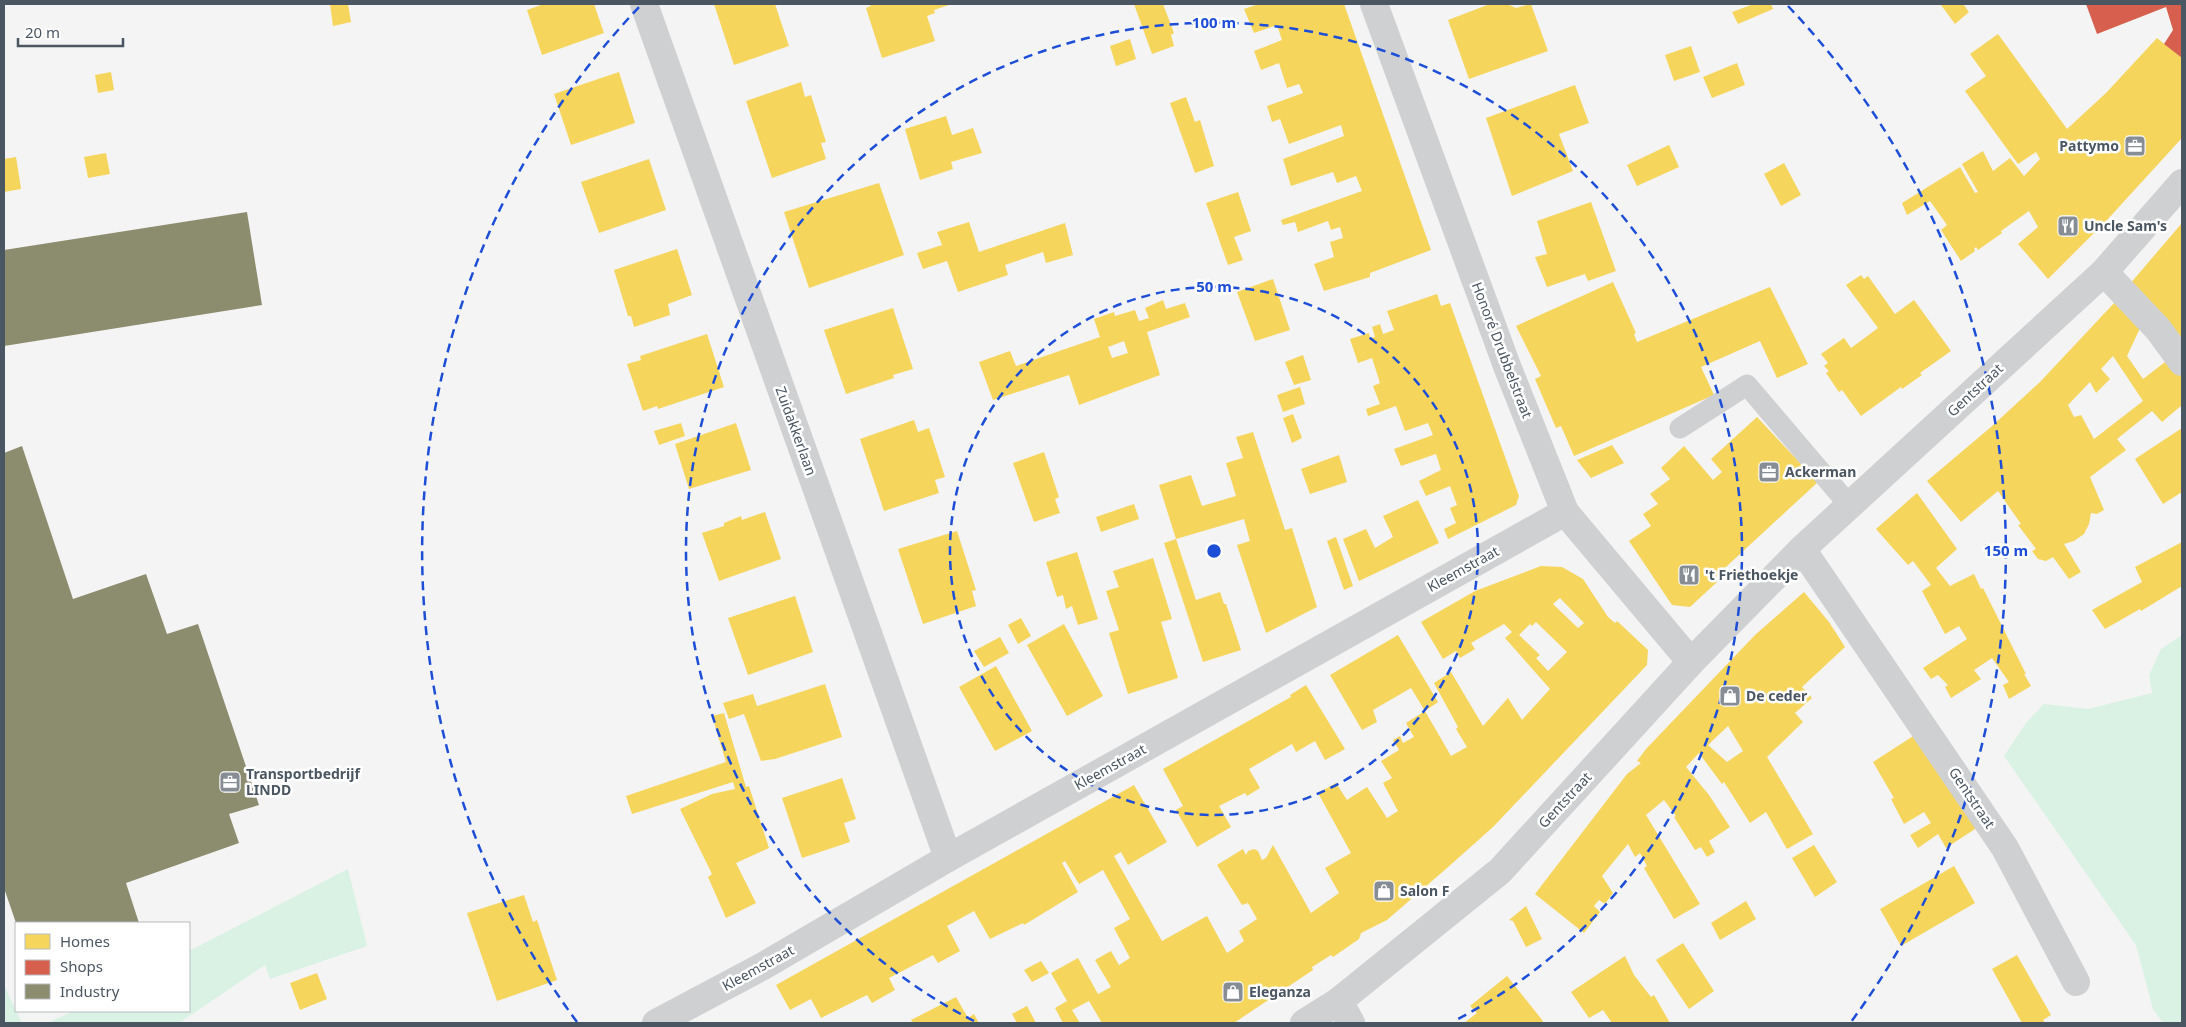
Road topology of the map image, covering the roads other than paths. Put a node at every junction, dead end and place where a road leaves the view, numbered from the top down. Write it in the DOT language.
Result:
graph roads {
  1 [pos="644,4"];
  2 [pos="1374,4"];
  3 [pos="2182,183"];
  4 [pos="2104,272"];
  5 [pos="2182,362"];
  6 [pos="1680,428"];
  7 [pos="1850,506"];
  8 [pos="1565,512"];
  9 [pos="1802,549"];
  10 [pos="1691,662"];
  11 [pos="948,858"];
  12 [pos="2076,982"];
  13 [pos="1345,1012"];
  14 [pos="656,1023"];
  15 [pos="1304,1023"];
  1 -- 11 [label="street, Zuidakkerlaan"];
  2 -- 8 [label="street, Honoré Drubbelstraat"];
  3 -- 4 [label="street, Gentstraat"];
  4 -- 5 [label="street"];
  4 -- 7 [label="street, Gentstraat"];
  6 -- 7 [label="lane"];
  7 -- 9 [label="street, Gentstraat"];
  8 -- 10 [label="street, Honoré Drubbelstraat"];
  8 -- 11 [label="street, Kleemstraat"];
  9 -- 10 [label="street, Gentstraat"];
  9 -- 12 [label="street, Gentstraat"];
  10 -- 13 [label="street, Gentstraat"];
  11 -- 14 [label="street, Kleemstraat"];
  13 -- 15 [label="street, Gentstraat"];
}
